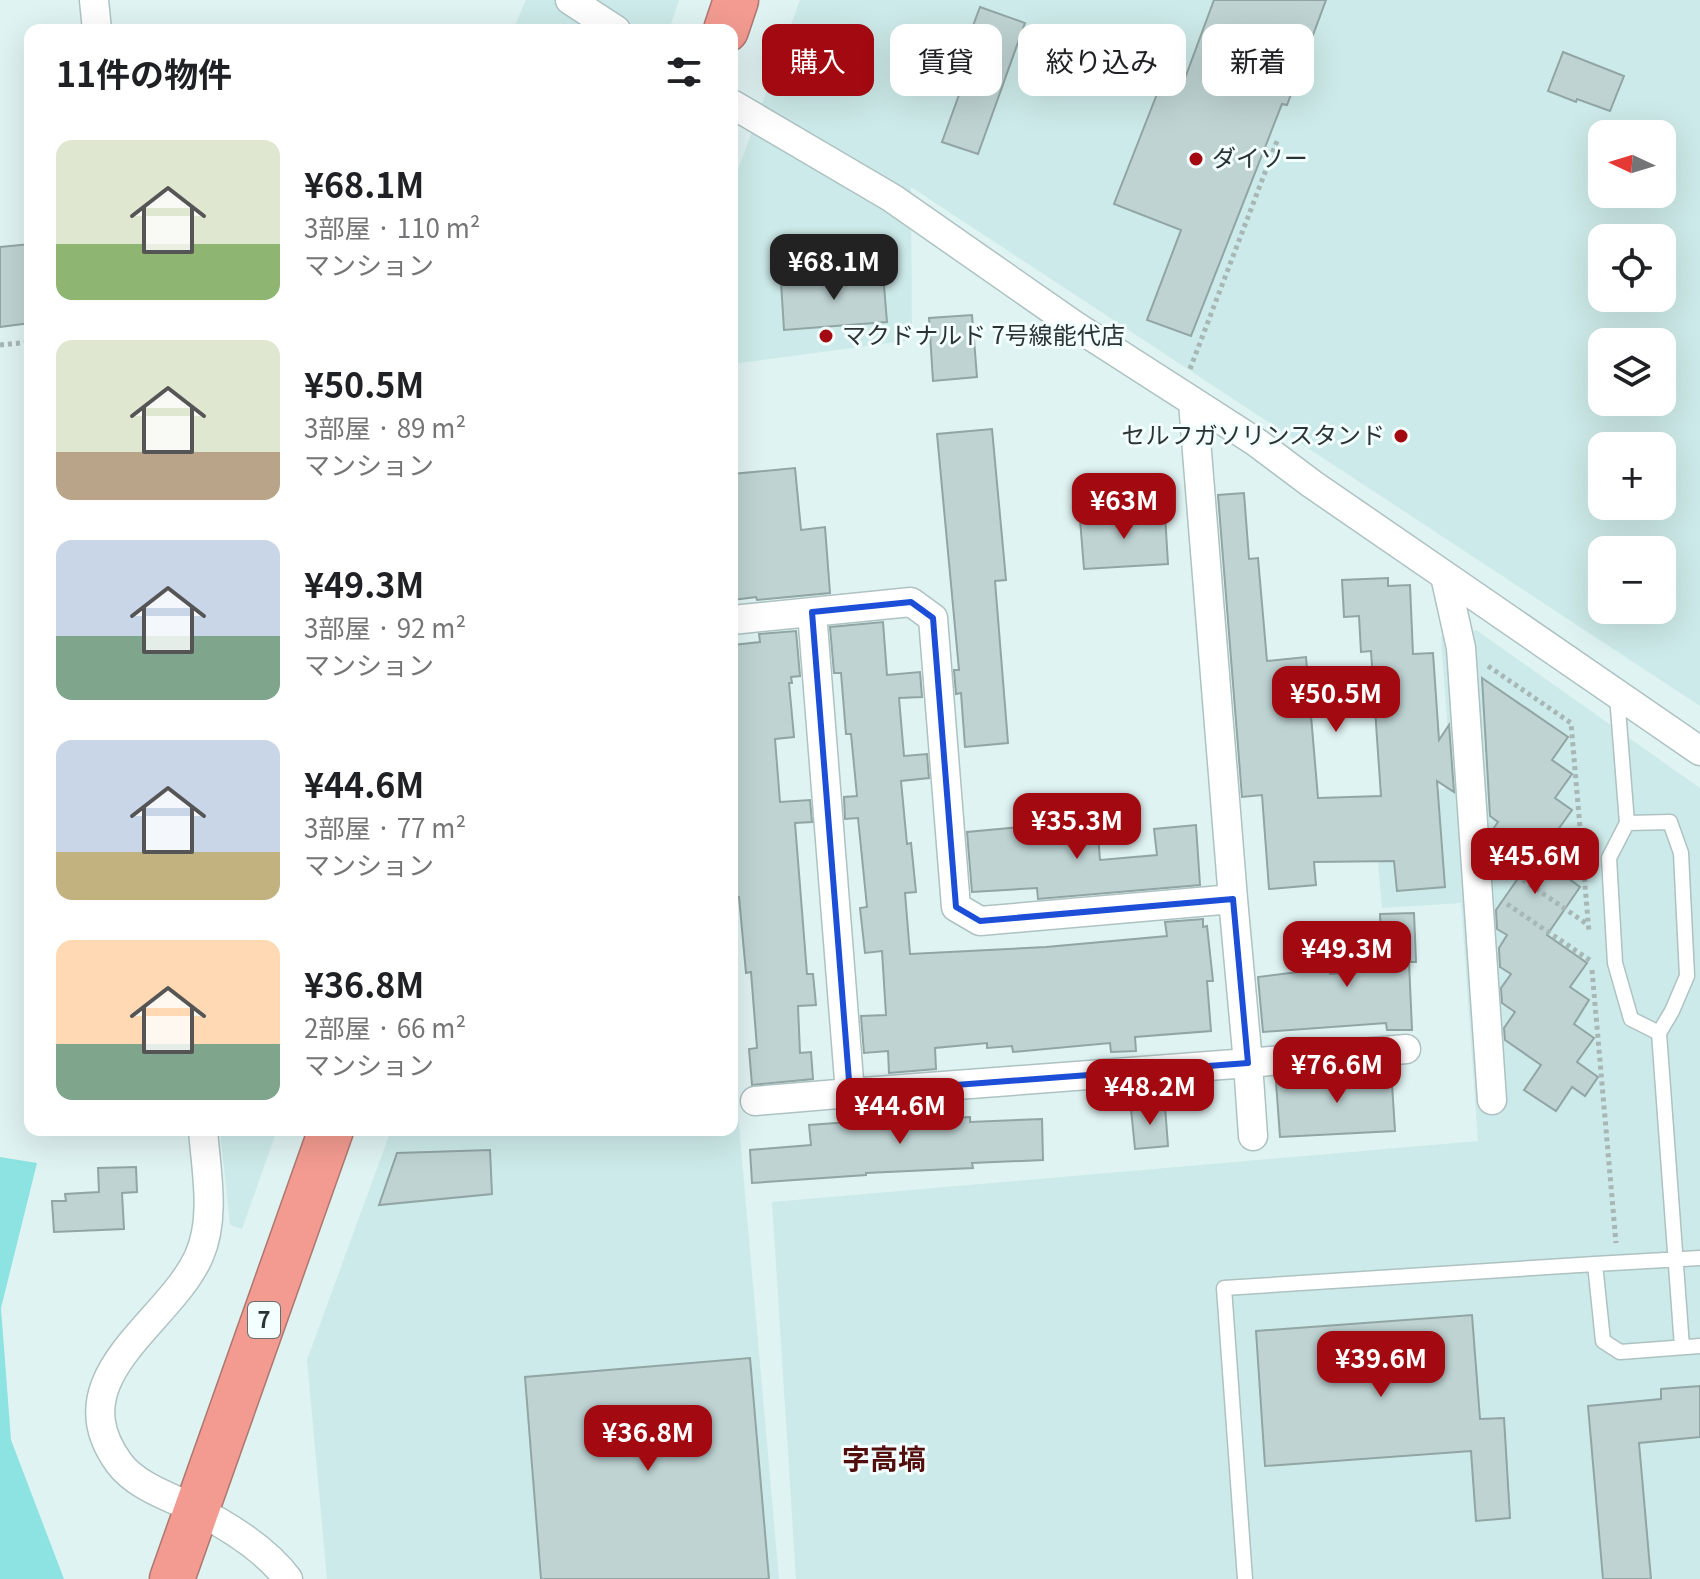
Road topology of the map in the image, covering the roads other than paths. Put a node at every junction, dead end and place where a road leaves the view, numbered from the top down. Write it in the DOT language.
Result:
graph roads {
  1 [pos="94,0"];
  2 [pos="570,0"];
  3 [pos="736,0"];
  4 [pos="96,24"];
  5 [pos="607,24"];
  6 [pos="728,24"];
  7 [pos="738,108"];
  8 [pos="1189,392"];
  9 [pos="1445,576"];
  10 [pos="812,612"];
  11 [pos="738,619"];
  12 [pos="1617,695"];
  13 [pos="1700,751"];
  14 [pos="1627,823"];
  15 [pos="1233,899"];
  16 [pos="1659,1033"];
  17 [pos="1406,1049"];
  18 [pos="1248,1063"];
  19 [pos="850,1093"];
  20 [pos="1492,1100"];
  21 [pos="755,1101"];
  22 [pos="203,1136"];
  23 [pos="329,1136"];
  24 [pos="1253,1136"];
  25 [pos="1700,1258"];
  26 [pos="1676,1259"];
  27 [pos="1595,1264"];
  28 [pos="1700,1346"];
  29 [pos="1682,1347"];
  30 [pos="197,1510"];
  31 [pos="172,1579"];
  32 [pos="288,1579"];
  33 [pos="1245,1579"];
  1 -- 4 [label="street"];
  2 -- 5 [label="street"];
  3 -- 6 [label="highway"];
  7 -- 8 [label="street"];
  8 -- 9 [label="street"];
  8 -- 15 [label="street"];
  9 -- 12 [label="street"];
  9 -- 20 [label="street"];
  10 -- 11 [label="street"];
  10 -- 15 [label="street"];
  10 -- 19 [label="street"];
  12 -- 13 [label="street"];
  12 -- 14 [label="lane"];
  14 -- 16 [label="lane"];
  14 -- 16 [label="lane"];
  15 -- 18 [label="street"];
  16 -- 26 [label="lane"];
  17 -- 18 [label="street"];
  18 -- 19 [label="street"];
  18 -- 24 [label="street"];
  19 -- 21 [label="street"];
  22 -- 30 [label="street"];
  23 -- 30 [label="highway, 7"];
  25 -- 26 [label="lane"];
  26 -- 27 [label="lane"];
  26 -- 29 [label="lane"];
  27 -- 29 [label="lane"];
  27 -- 33 [label="lane"];
  28 -- 29 [label="lane"];
  30 -- 31 [label="highway, 7"];
  30 -- 32 [label="street"];
}
